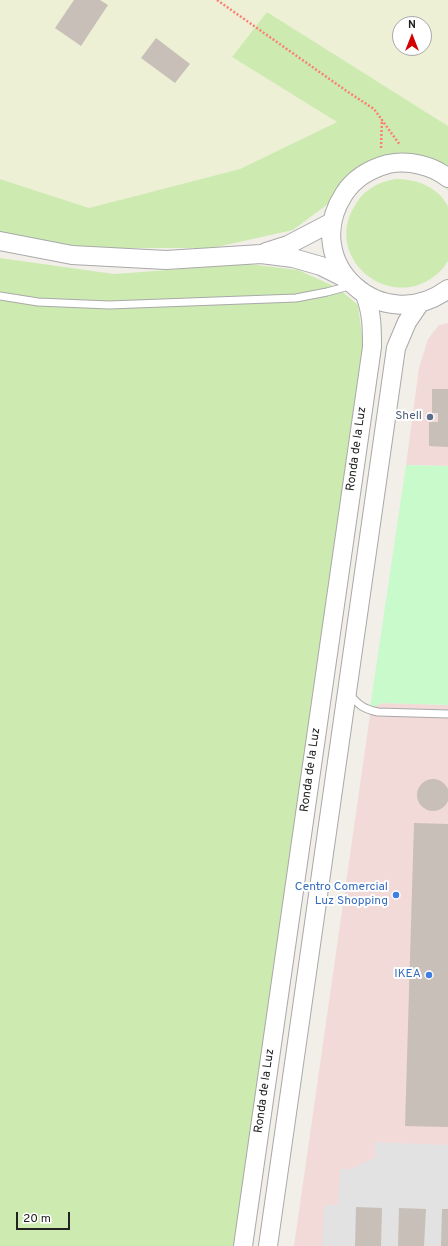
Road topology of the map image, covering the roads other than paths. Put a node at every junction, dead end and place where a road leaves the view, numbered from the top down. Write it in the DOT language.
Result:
graph roads {
  1 [pos="448,178"];
  2 [pos="332,222"];
  3 [pos="0,241"];
  4 [pos="261,254"];
  5 [pos="355,286"];
  6 [pos="445,294"];
  7 [pos="0,296"];
  8 [pos="420,303"];
  9 [pos="347,692"];
  10 [pos="448,714"];
  11 [pos="243,1246"];
  12 [pos="268,1246"];
  1 -- 2 [label="street, Ronda de la Luz"];
  2 -- 4 [label="street"];
  2 -- 5 [label="street, Ronda de la Luz"];
  3 -- 4 [label="street"];
  4 -- 5 [label="street"];
  5 -- 7 [label="lane"];
  5 -- 8 [label="street"];
  5 -- 11 [label="street, Ronda de la Luz"];
  6 -- 8 [label="street"];
  8 -- 9 [label="street, Ronda de la Luz"];
  9 -- 10 [label="lane"];
  9 -- 12 [label="street, Ronda de la Luz"];
}
